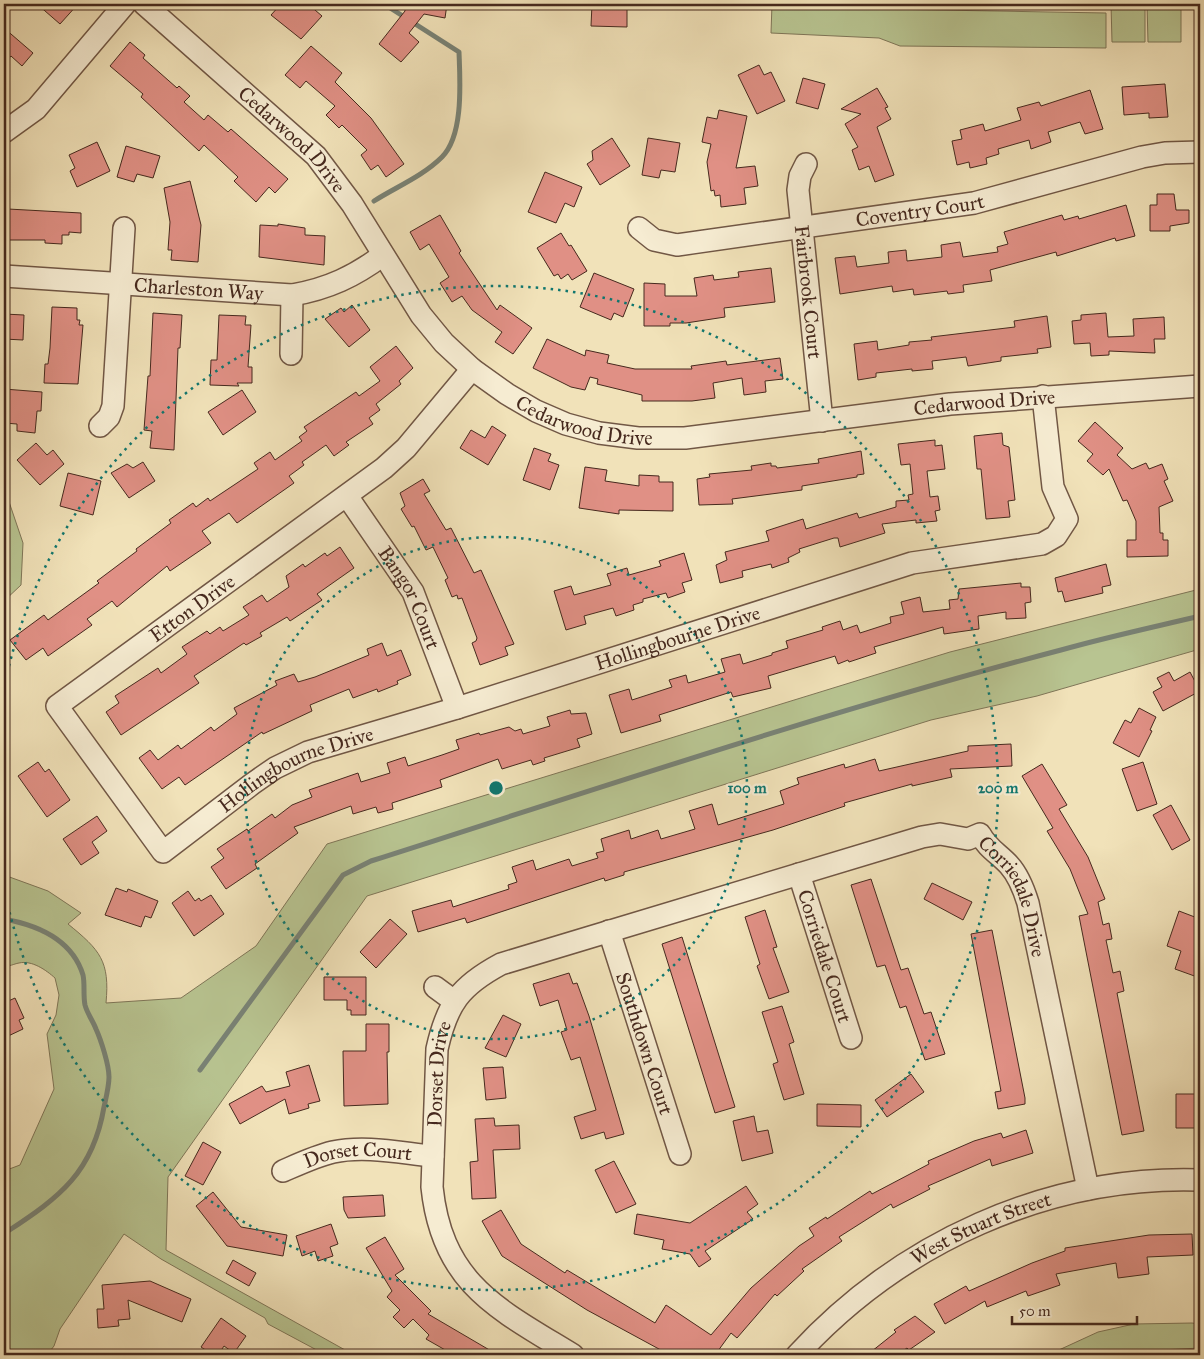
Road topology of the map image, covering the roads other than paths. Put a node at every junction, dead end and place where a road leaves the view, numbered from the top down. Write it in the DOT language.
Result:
graph roads {
  1 [pos="125,4"];
  2 [pos="144,4"];
  3 [pos="4,132"];
  4 [pos="1200,152"];
  5 [pos="806,164"];
  6 [pos="124,228"];
  7 [pos="638,228"];
  8 [pos="802,228"];
  9 [pos="384,256"];
  10 [pos="4,276"];
  11 [pos="122,284"];
  12 [pos="292,295"];
  13 [pos="291,354"];
  14 [pos="472,369"];
  15 [pos="1200,386"];
  16 [pos="1043,396"];
  17 [pos="822,421"];
  18 [pos="100,426"];
  19 [pos="347,496"];
  20 [pos="457,708"];
  21 [pos="182,838"];
  22 [pos="799,874"];
  23 [pos="702,903"];
  24 [pos="609,931"];
  25 [pos="435,987"];
  26 [pos="454,1001"];
  27 [pos="852,1038"];
  28 [pos="680,1154"];
  29 [pos="433,1156"];
  30 [pos="283,1171"];
  31 [pos="1200,1180"];
  32 [pos="1088,1189"];
  33 [pos="574,1355"];
  34 [pos="797,1355"];
  1 -- 3 [label="street"];
  2 -- 9 [label="street, Cedarwood Drive"];
  4 -- 8 [label="street, Coventry Court"];
  5 -- 8 [label="street, Fairbrook Court"];
  6 -- 11 [label="street"];
  7 -- 8 [label="street, Coventry Court"];
  8 -- 17 [label="street, Fairbrook Court"];
  9 -- 12 [label="street, Charleston Way"];
  9 -- 14 [label="street, Cedarwood Drive"];
  10 -- 11 [label="street, Charleston Way"];
  11 -- 12 [label="street, Charleston Way"];
  11 -- 18 [label="street"];
  12 -- 13 [label="street"];
  14 -- 17 [label="street, Cedarwood Drive"];
  14 -- 19 [label="street, Etton Drive"];
  15 -- 16 [label="street, Cedarwood Drive"];
  16 -- 17 [label="street, Cedarwood Drive"];
  16 -- 20 [label="street, Hollingbourne Drive"];
  19 -- 20 [label="street, Bangor Court"];
  19 -- 21 [label="street, Etton Drive"];
  20 -- 21 [label="street, Hollingbourne Drive"];
  22 -- 23 [label="street, Corriedale Drive"];
  22 -- 27 [label="street, Corriedale Court"];
  22 -- 32 [label="street, Corriedale Drive"];
  23 -- 24 [label="street, Dorset Drive"];
  24 -- 26 [label="street, Dorset Drive"];
  24 -- 28 [label="street, Southdown Court"];
  25 -- 26 [label="street"];
  26 -- 29 [label="street, Dorset Drive"];
  29 -- 30 [label="street, Dorset Court"];
  29 -- 33 [label="street, Dorset Drive"];
  31 -- 32 [label="street, West Stuart Street"];
  32 -- 34 [label="street, West Stuart Street"];
}
